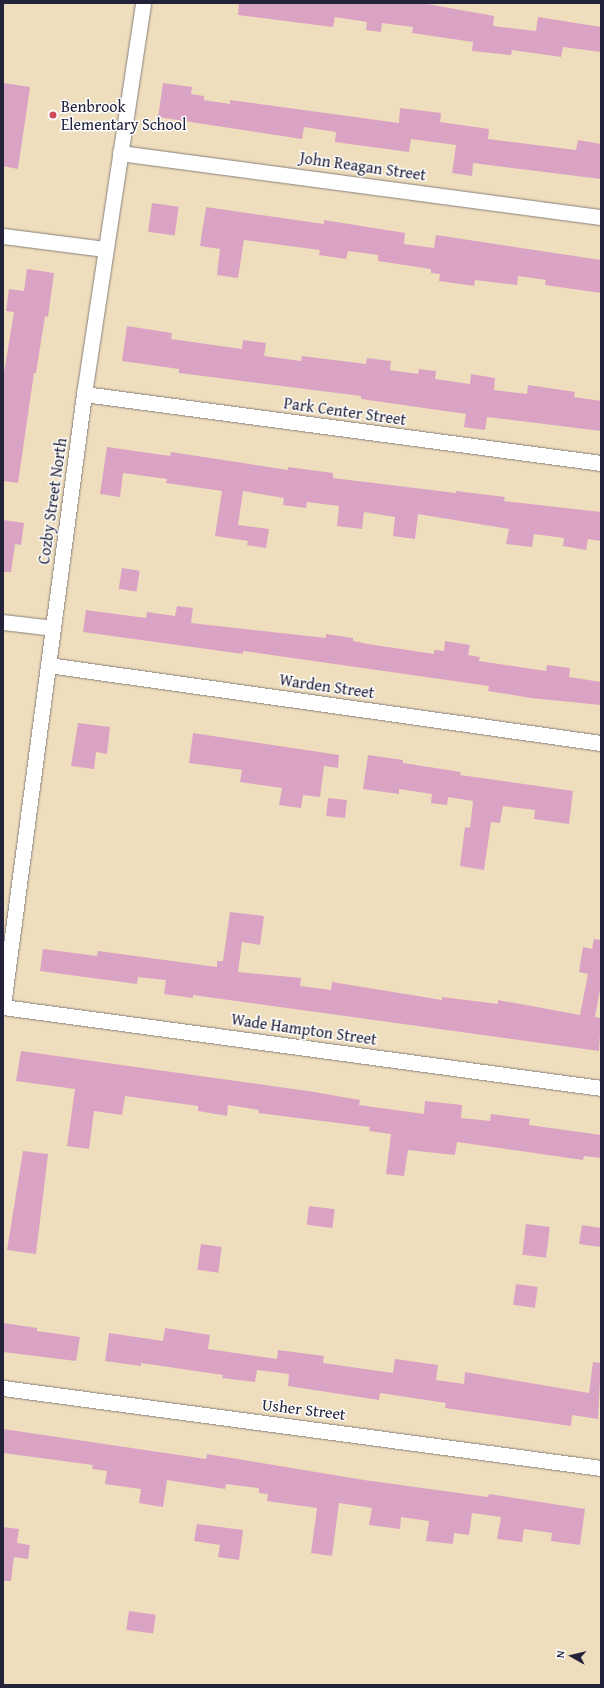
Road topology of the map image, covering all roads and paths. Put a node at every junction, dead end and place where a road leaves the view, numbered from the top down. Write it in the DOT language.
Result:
graph roads {
  1 [pos="143,3"];
  2 [pos="120,153"];
  3 [pos="601,217"];
  4 [pos="3,236"];
  5 [pos="105,249"];
  6 [pos="84,394"];
  7 [pos="601,463"];
  8 [pos="3,622"];
  9 [pos="53,628"];
  10 [pos="48,665"];
  11 [pos="601,743"];
  12 [pos="3,1006"];
  13 [pos="601,1088"];
  14 [pos="3,1388"];
  15 [pos="601,1468"];
  1 -- 2 [label="street, Cozby Street North"];
  2 -- 3 [label="street, John Reagan Street"];
  2 -- 5 [label="street, Cozby Street North"];
  4 -- 5 [label="street"];
  5 -- 6 [label="street, Cozby Street North"];
  6 -- 7 [label="street, Park Center Street"];
  6 -- 9 [label="street, Cozby Street North"];
  8 -- 9 [label="street"];
  9 -- 10 [label="street, Cozby Street North"];
  10 -- 11 [label="street, Warden Street"];
  10 -- 12 [label="street, Cozby Street North"];
  12 -- 13 [label="street, Wade Hampton Street"];
  14 -- 15 [label="street, Usher Street"];
}
